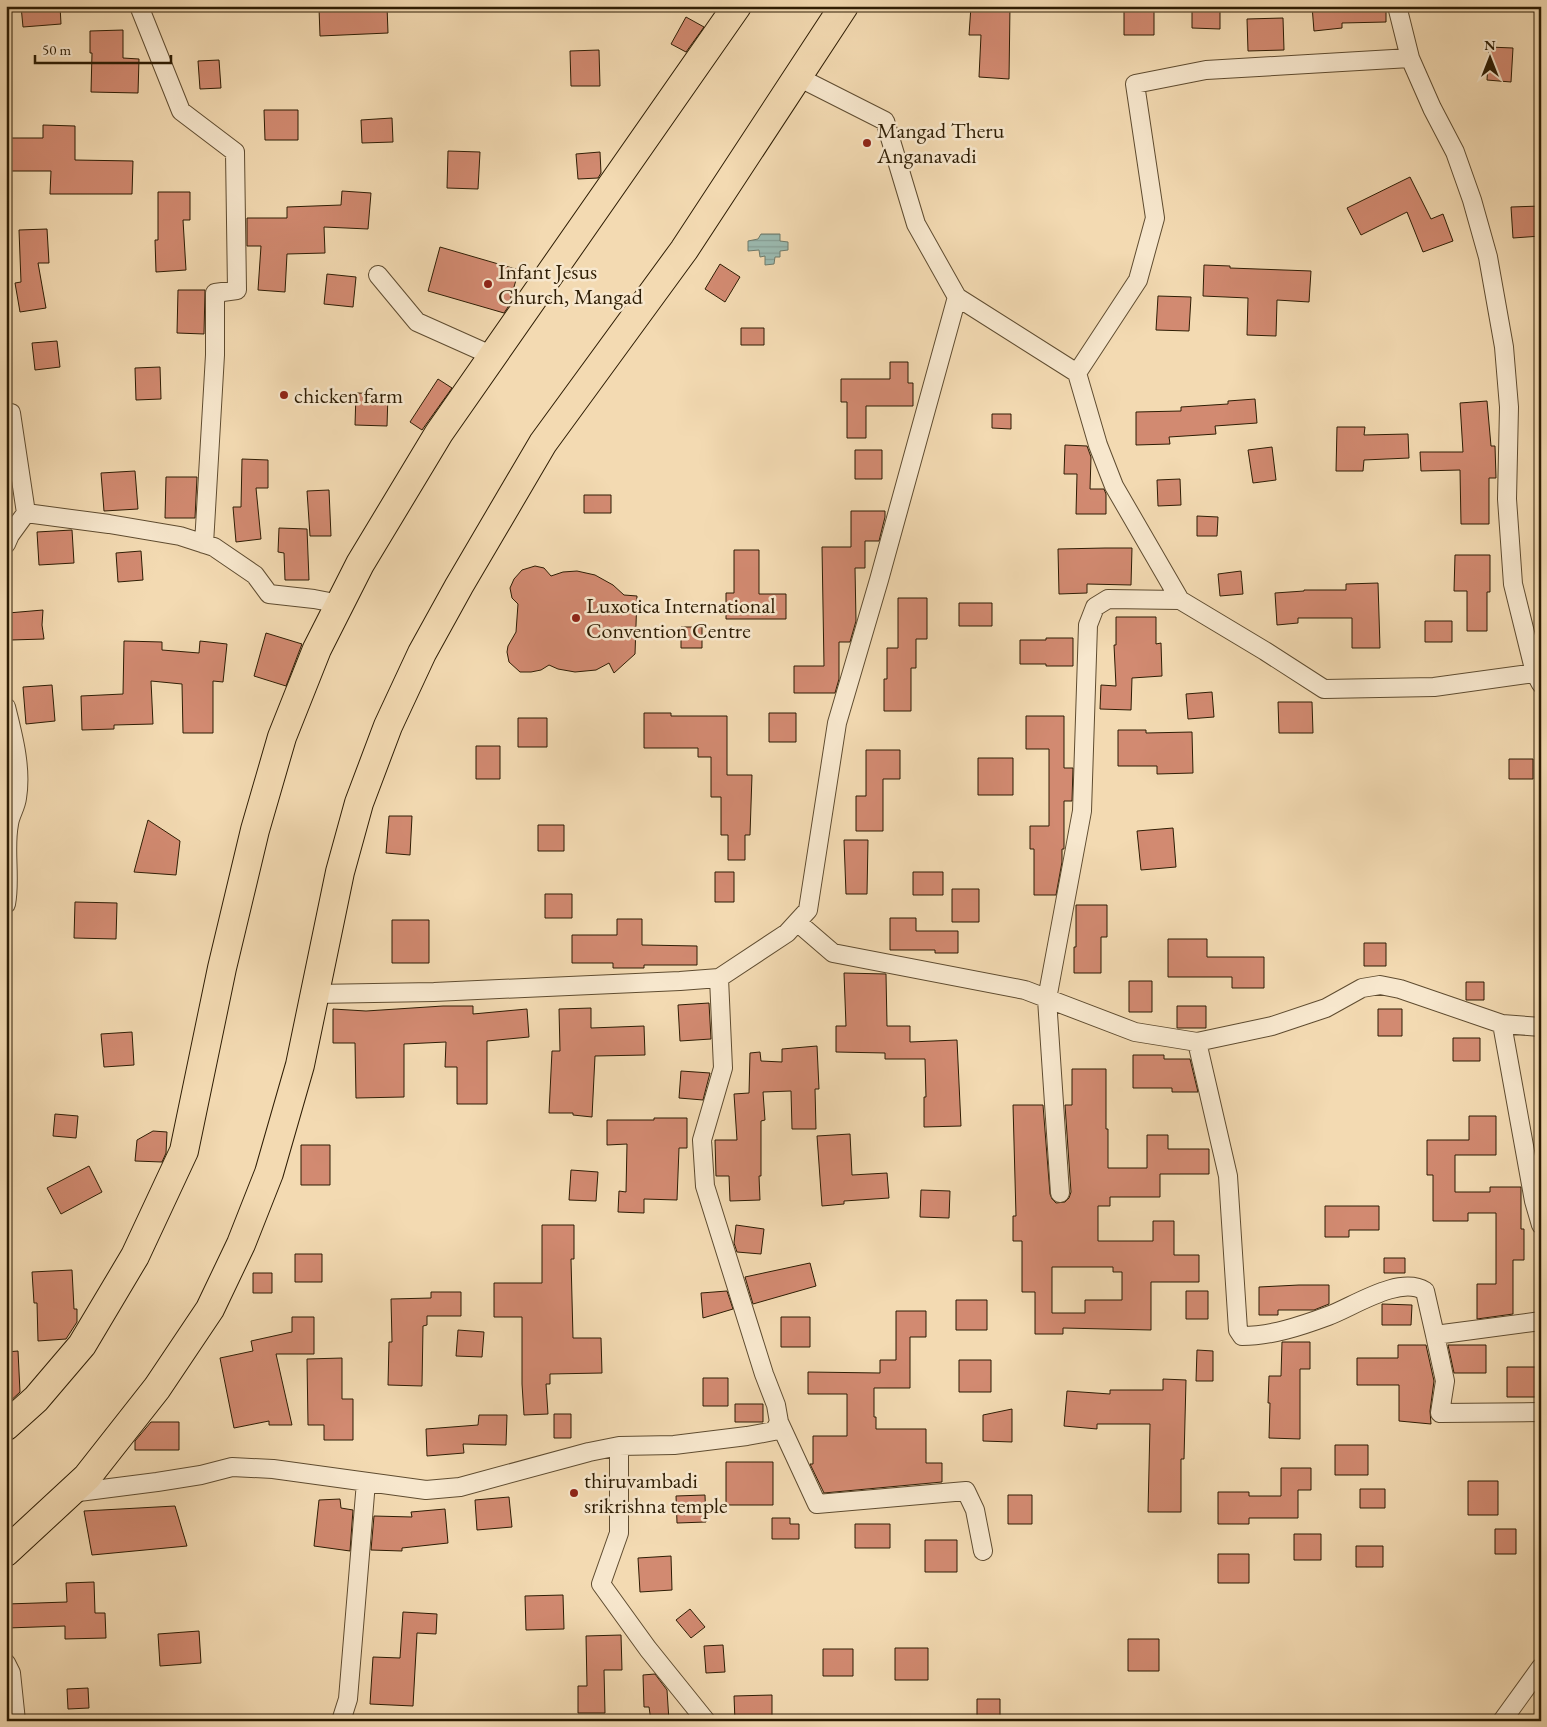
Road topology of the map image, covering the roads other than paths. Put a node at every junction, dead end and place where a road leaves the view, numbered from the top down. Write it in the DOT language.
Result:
graph roads {
  1 [pos="139,6"];
  2 [pos="844,6"];
  3 [pos="1397,6"];
  4 [pos="734,7"];
  5 [pos="1410,58"];
  6 [pos="798,77"];
  7 [pos="378,275"];
  8 [pos="957,297"];
  9 [pos="493,356"];
  10 [pos="1077,373"];
  11 [pos="6,412"];
  12 [pos="26,513"];
  13 [pos="6,544"];
  14 [pos="204,544"];
  15 [pos="1180,600"];
  16 [pos="340,604"];
  17 [pos="1534,641"];
  18 [pos="1538,679"];
  19 [pos="6,707"];
  20 [pos="6,904"];
  21 [pos="797,922"];
  22 [pos="719,978"];
  23 [pos="314,994"];
  24 [pos="1047,999"];
  25 [pos="1502,1024"];
  26 [pos="1541,1027"];
  27 [pos="1197,1042"];
  28 [pos="1060,1193"];
  29 [pos="1541,1225"];
  30 [pos="1541,1321"];
  31 [pos="1435,1334"];
  32 [pos="1541,1412"];
  33 [pos="779,1422"];
  34 [pos="6,1426"];
  35 [pos="619,1446"];
  36 [pos="366,1482"];
  37 [pos="70,1493"];
  38 [pos="983,1551"];
  39 [pos="6,1552"];
  40 [pos="6,1663"];
  41 [pos="1541,1667"];
  42 [pos="16,1721"];
  43 [pos="342,1721"];
  44 [pos="706,1721"];
  45 [pos="1502,1721"];
  1 -- 14 [label="street"];
  2 -- 6 [label="highway"];
  3 -- 5 [label="street"];
  4 -- 9 [label="highway"];
  5 -- 10 [label="street"];
  5 -- 17 [label="street"];
  6 -- 8 [label="street"];
  6 -- 23 [label="highway"];
  7 -- 9 [label="street"];
  8 -- 10 [label="street"];
  8 -- 21 [label="street"];
  9 -- 16 [label="highway"];
  10 -- 15 [label="street"];
  11 -- 12 [label="street"];
  12 -- 13 [label="street"];
  12 -- 14 [label="street"];
  14 -- 16 [label="street"];
  15 -- 18 [label="street"];
  15 -- 24 [label="street"];
  16 -- 34 [label="highway"];
  17 -- 18 [label="street"];
  19 -- 20 [label="street"];
  21 -- 22 [label="street"];
  21 -- 24 [label="street"];
  22 -- 23 [label="street"];
  22 -- 33 [label="street"];
  23 -- 37 [label="highway"];
  24 -- 27 [label="street"];
  24 -- 28 [label="street"];
  25 -- 26 [label="street"];
  25 -- 27 [label="street"];
  25 -- 29 [label="street"];
  27 -- 31 [label="street"];
  30 -- 31 [label="street"];
  31 -- 32 [label="street"];
  33 -- 35 [label="street"];
  33 -- 38 [label="street"];
  35 -- 36 [label="street"];
  35 -- 44 [label="street"];
  36 -- 37 [label="street"];
  36 -- 43 [label="street"];
  37 -- 39 [label="highway"];
  40 -- 42 [label="street"];
  41 -- 45 [label="street"];
}
